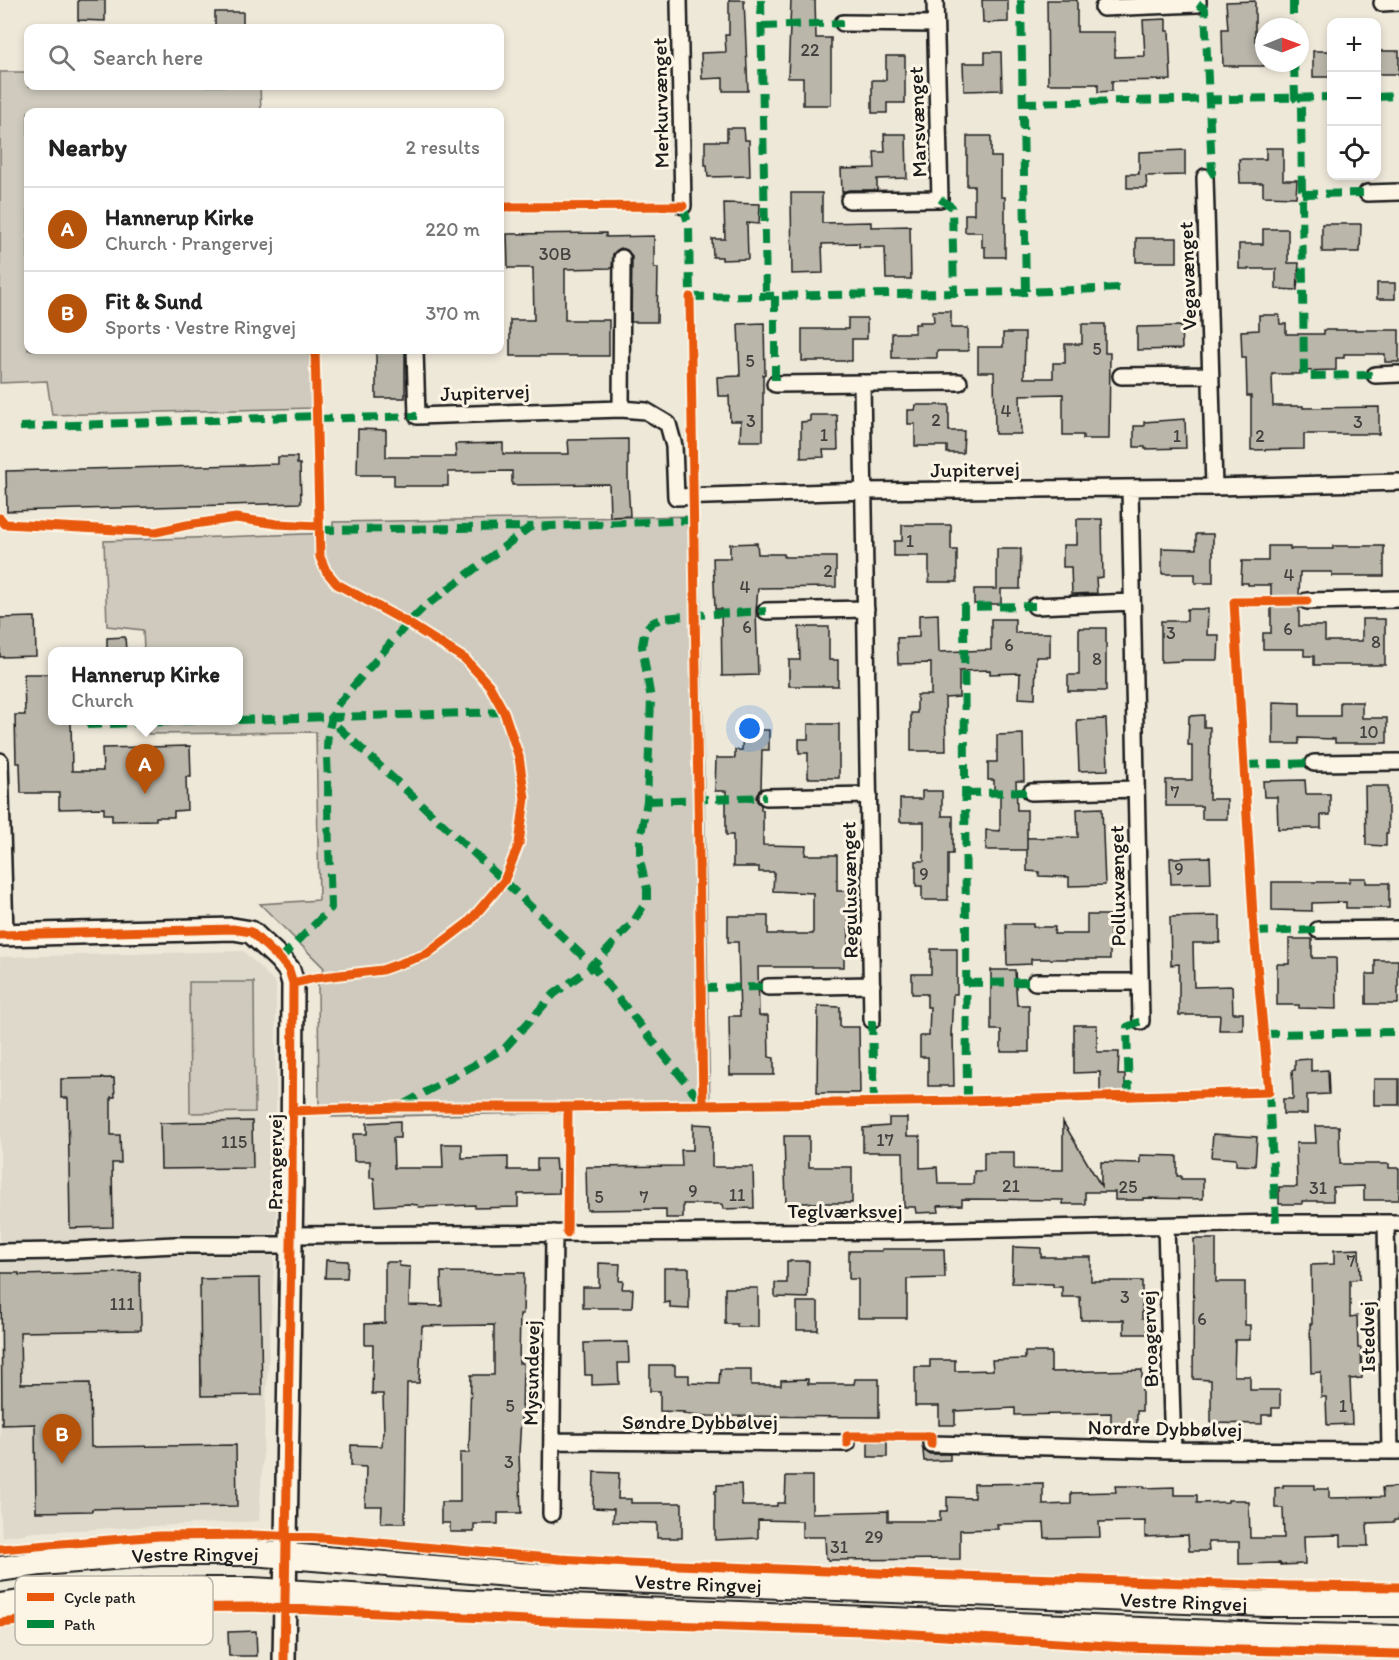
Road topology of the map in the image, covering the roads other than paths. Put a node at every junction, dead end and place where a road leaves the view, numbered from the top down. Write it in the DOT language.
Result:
graph roads {
  1 [pos="680,0"];
  2 [pos="935,0"];
  3 [pos="1198,0"];
  4 [pos="1399,2"];
  5 [pos="1382,3"];
  6 [pos="1102,8"];
  7 [pos="843,23"];
  8 [pos="935,24"];
  9 [pos="1204,177"];
  10 [pos="1399,192"];
  11 [pos="1367,193"];
  12 [pos="849,200"];
  13 [pos="683,206"];
  14 [pos="622,258"];
  15 [pos="415,354"];
  16 [pos="1399,374"];
  17 [pos="1210,375"];
  18 [pos="1375,375"];
  19 [pos="1121,376"];
  20 [pos="959,382"];
  21 [pos="862,383"];
  22 [pos="776,384"];
  23 [pos="621,409"];
  24 [pos="1399,482"];
  25 [pos="1214,487"];
  26 [pos="1130,488"];
  27 [pos="864,491"];
  28 [pos="1399,599"];
  29 [pos="1307,601"];
  30 [pos="1132,602"];
  31 [pos="1035,606"];
  32 [pos="866,609"];
  33 [pos="766,611"];
  34 [pos="0,761"];
  35 [pos="1399,762"];
  36 [pos="1314,763"];
  37 [pos="1136,789"];
  38 [pos="1031,792"];
  39 [pos="869,795"];
  40 [pos="766,797"];
  41 [pos="1399,929"];
  42 [pos="1318,930"];
  43 [pos="2,934"];
  44 [pos="1035,982"];
  45 [pos="1140,982"];
  46 [pos="872,985"];
  47 [pos="768,987"];
  48 [pos="872,1020"];
  49 [pos="1141,1021"];
  50 [pos="1393,1223"];
  51 [pos="1166,1226"];
  52 [pos="554,1233"];
  53 [pos="291,1240"];
  54 [pos="0,1252"];
  55 [pos="552,1442"];
  56 [pos="848,1443"];
  57 [pos="931,1444"];
  58 [pos="1173,1450"];
  59 [pos="1394,1451"];
  60 [pos="551,1514"];
  61 [pos="286,1555"];
  62 [pos="0,1569"];
  63 [pos="213,1590"];
  64 [pos="286,1591"];
  65 [pos="15,1604"];
  66 [pos="1399,1604"];
  67 [pos="0,1606"];
  68 [pos="1399,1638"];
  69 [pos="284,1660"];
  1 -- 13 [label="street, Merkurvænget"];
  2 -- 8 [label="street, Marsvænget"];
  3 -- 6 [label="street"];
  4 -- 5 [label="street"];
  7 -- 8 [label="street"];
  8 -- 12 [label="street, Marsvænget"];
  9 -- 17 [label="street, Vegavænget"];
  10 -- 11 [label="street"];
  14 -- 23 [label="street"];
  15 -- 23 [label="street, Jupitervej"];
  16 -- 18 [label="street"];
  17 -- 19 [label="street"];
  17 -- 25 [label="street, Vegavænget"];
  20 -- 21 [label="street"];
  21 -- 22 [label="street"];
  21 -- 27 [label="street, Regulusvænget"];
  23 -- 27 [label="street, Jupitervej"];
  24 -- 25 [label="street, Jupitervej"];
  25 -- 26 [label="street, Jupitervej"];
  26 -- 27 [label="street, Jupitervej"];
  26 -- 30 [label="street, Polluxvænget"];
  27 -- 32 [label="street, Regulusvænget"];
  28 -- 29 [label="street"];
  30 -- 31 [label="street"];
  30 -- 37 [label="street, Polluxvænget"];
  32 -- 33 [label="street"];
  32 -- 39 [label="street, Regulusvænget"];
  34 -- 43 [label="street, Prangervej"];
  35 -- 36 [label="street"];
  37 -- 38 [label="street"];
  37 -- 45 [label="street, Polluxvænget"];
  39 -- 40 [label="street, Regulusvænget"];
  39 -- 46 [label="street, Regulusvænget"];
  41 -- 42 [label="street"];
  43 -- 53 [label="street, Prangervej"];
  44 -- 45 [label="street"];
  45 -- 49 [label="street, Polluxvænget"];
  46 -- 47 [label="street, Regulusvænget"];
  46 -- 48 [label="street, Regulusvænget"];
  50 -- 51 [label="street, Teglværksvej"];
  50 -- 59 [label="street, Istedvej"];
  51 -- 52 [label="street, Teglværksvej"];
  51 -- 58 [label="street, Broagervej"];
  52 -- 53 [label="street, Teglværksvej"];
  52 -- 55 [label="street, Mysundevej"];
  53 -- 54 [label="street"];
  53 -- 61 [label="street, Prangervej"];
  55 -- 56 [label="street, Søndre Dybbølvej"];
  55 -- 60 [label="street, Mysundevej"];
  57 -- 58 [label="street, Nordre Dybbølvej"];
  58 -- 59 [label="street, Nordre Dybbølvej"];
  61 -- 62 [label="main road, Vestre Ringvej"];
  61 -- 64 [label="street, Prangervej"];
  61 -- 66 [label="main road, Vestre Ringvej"];
  63 -- 64 [label="main road, Vestre Ringvej"];
  64 -- 68 [label="main road, Vestre Ringvej"];
  64 -- 69 [label="street, Prangervej"];
  65 -- 67 [label="main road, Vestre Ringvej"];
}
